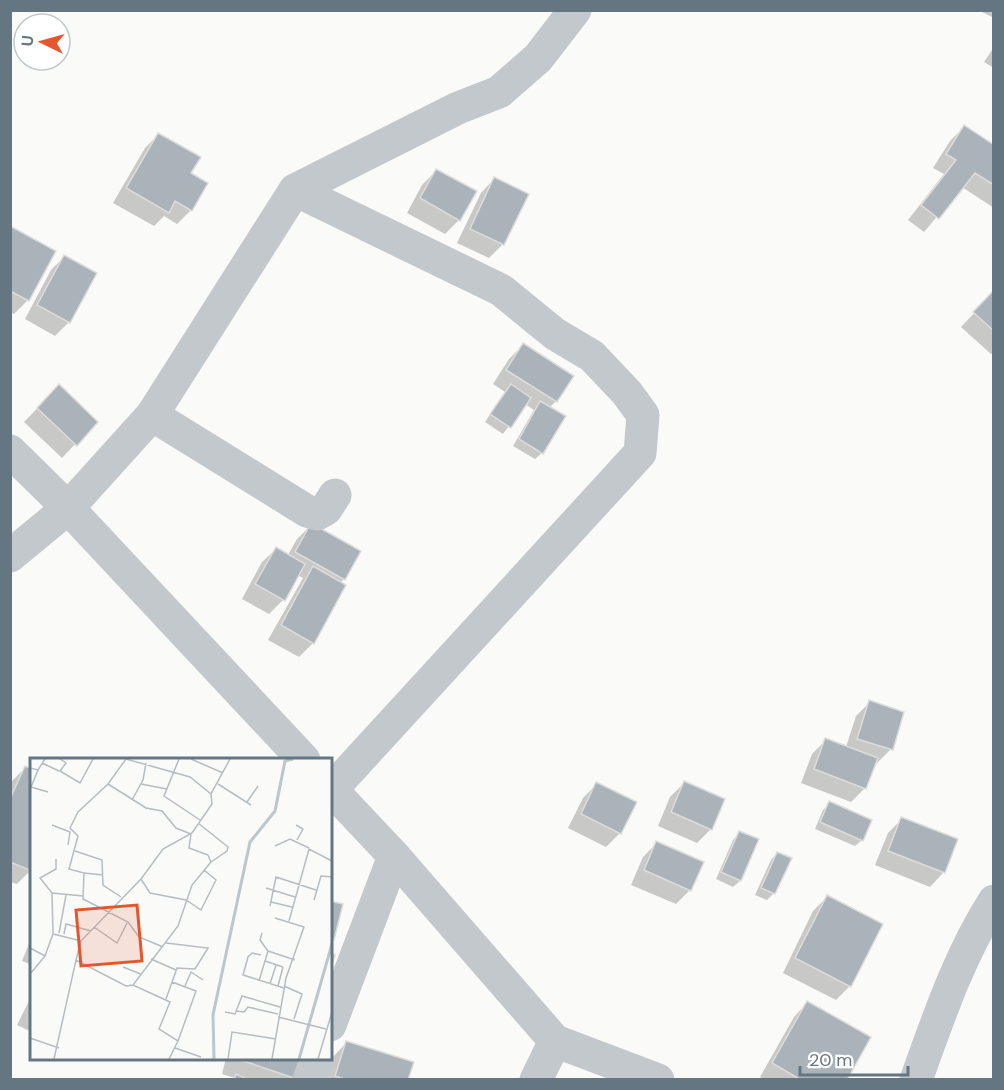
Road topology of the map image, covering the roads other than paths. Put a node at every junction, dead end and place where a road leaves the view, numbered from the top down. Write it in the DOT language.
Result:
graph roads {
  1 [pos="575,10"];
  2 [pos="295,190"];
  3 [pos="152,415"];
  4 [pos="10,451"];
  5 [pos="335,495"];
  6 [pos="68,508"];
  7 [pos="10,556"];
  8 [pos="302,758"];
  9 [pos="332,788"];
  10 [pos="332,790"];
  11 [pos="394,856"];
  12 [pos="993,901"];
  13 [pos="332,1020"];
  14 [pos="555,1041"];
  15 [pos="317,1060"];
  16 [pos="309,1080"];
  17 [pos="537,1080"];
  18 [pos="657,1080"];
  19 [pos="916,1080"];
  1 -- 2 [label="street"];
  2 -- 3 [label="street"];
  2 -- 9 [label="street"];
  3 -- 5 [label="street"];
  3 -- 6 [label="street"];
  4 -- 6 [label="street"];
  6 -- 7 [label="street"];
  6 -- 8 [label="street"];
  10 -- 11 [label="street"];
  11 -- 13 [label="street"];
  11 -- 14 [label="street"];
  12 -- 19 [label="street"];
  14 -- 17 [label="street"];
  14 -- 18 [label="street"];
  15 -- 16 [label="street"];
}
